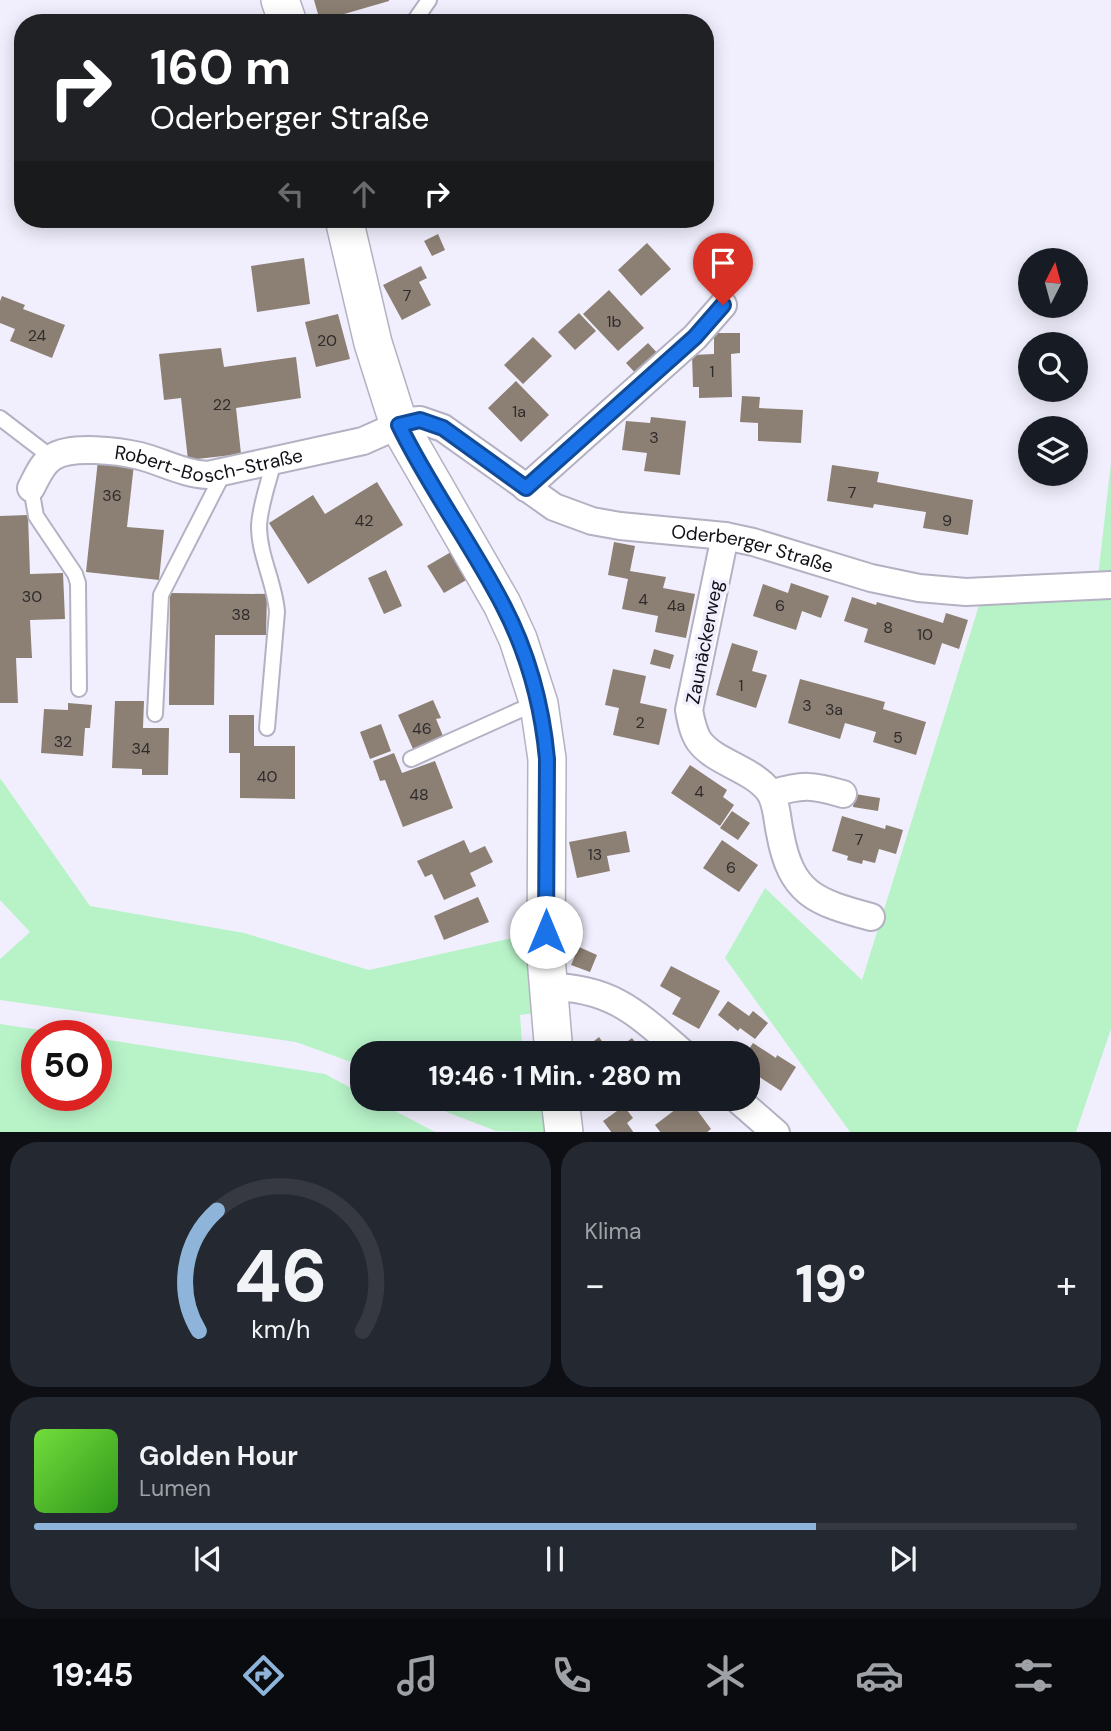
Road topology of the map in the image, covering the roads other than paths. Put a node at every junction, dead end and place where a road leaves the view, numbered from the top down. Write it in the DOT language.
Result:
graph roads {
  1 [pos="346,228"];
  2 [pos="723,305"];
  3 [pos="0,418"];
  4 [pos="399,425"];
  5 [pos="51,457"];
  6 [pos="274,461"];
  7 [pos="225,472"];
  8 [pos="31,488"];
  9 [pos="526,488"];
  10 [pos="725,536"];
  11 [pos="1111,585"];
  12 [pos="79,689"];
  13 [pos="539,704"];
  14 [pos="155,713"];
  15 [pos="267,728"];
  16 [pos="411,759"];
  17 [pos="771,794"];
  18 [pos="843,794"];
  19 [pos="871,917"];
  20 [pos="548,987"];
  21 [pos="553,1041"];
  22 [pos="668,1041"];
  23 [pos="561,1111"];
  24 [pos="751,1111"];
  25 [pos="564,1132"];
  26 [pos="776,1132"];
  1 -- 4 [label="main road"];
  2 -- 9 [label="street"];
  3 -- 5 [label="lane"];
  4 -- 6 [label="street, Robert-Bosch-Straße"];
  4 -- 9 [label="street, Oderberger Straße"];
  4 -- 13 [label="main road"];
  5 -- 7 [label="street, Robert-Bosch-Straße"];
  5 -- 8 [label="street"];
  6 -- 7 [label="street, Robert-Bosch-Straße"];
  6 -- 15 [label="lane"];
  7 -- 14 [label="lane"];
  8 -- 12 [label="lane"];
  9 -- 10 [label="street, Oderberger Straße"];
  10 -- 11 [label="street, Oderberger Straße"];
  10 -- 17 [label="street, Zaunäckerweg"];
  13 -- 16 [label="lane"];
  13 -- 20 [label="main road"];
  17 -- 18 [label="street"];
  17 -- 19 [label="street"];
  20 -- 21 [label="main road"];
  20 -- 22 [label="street"];
  23 -- 25 [label="main road"];
  24 -- 26 [label="street"];
}
